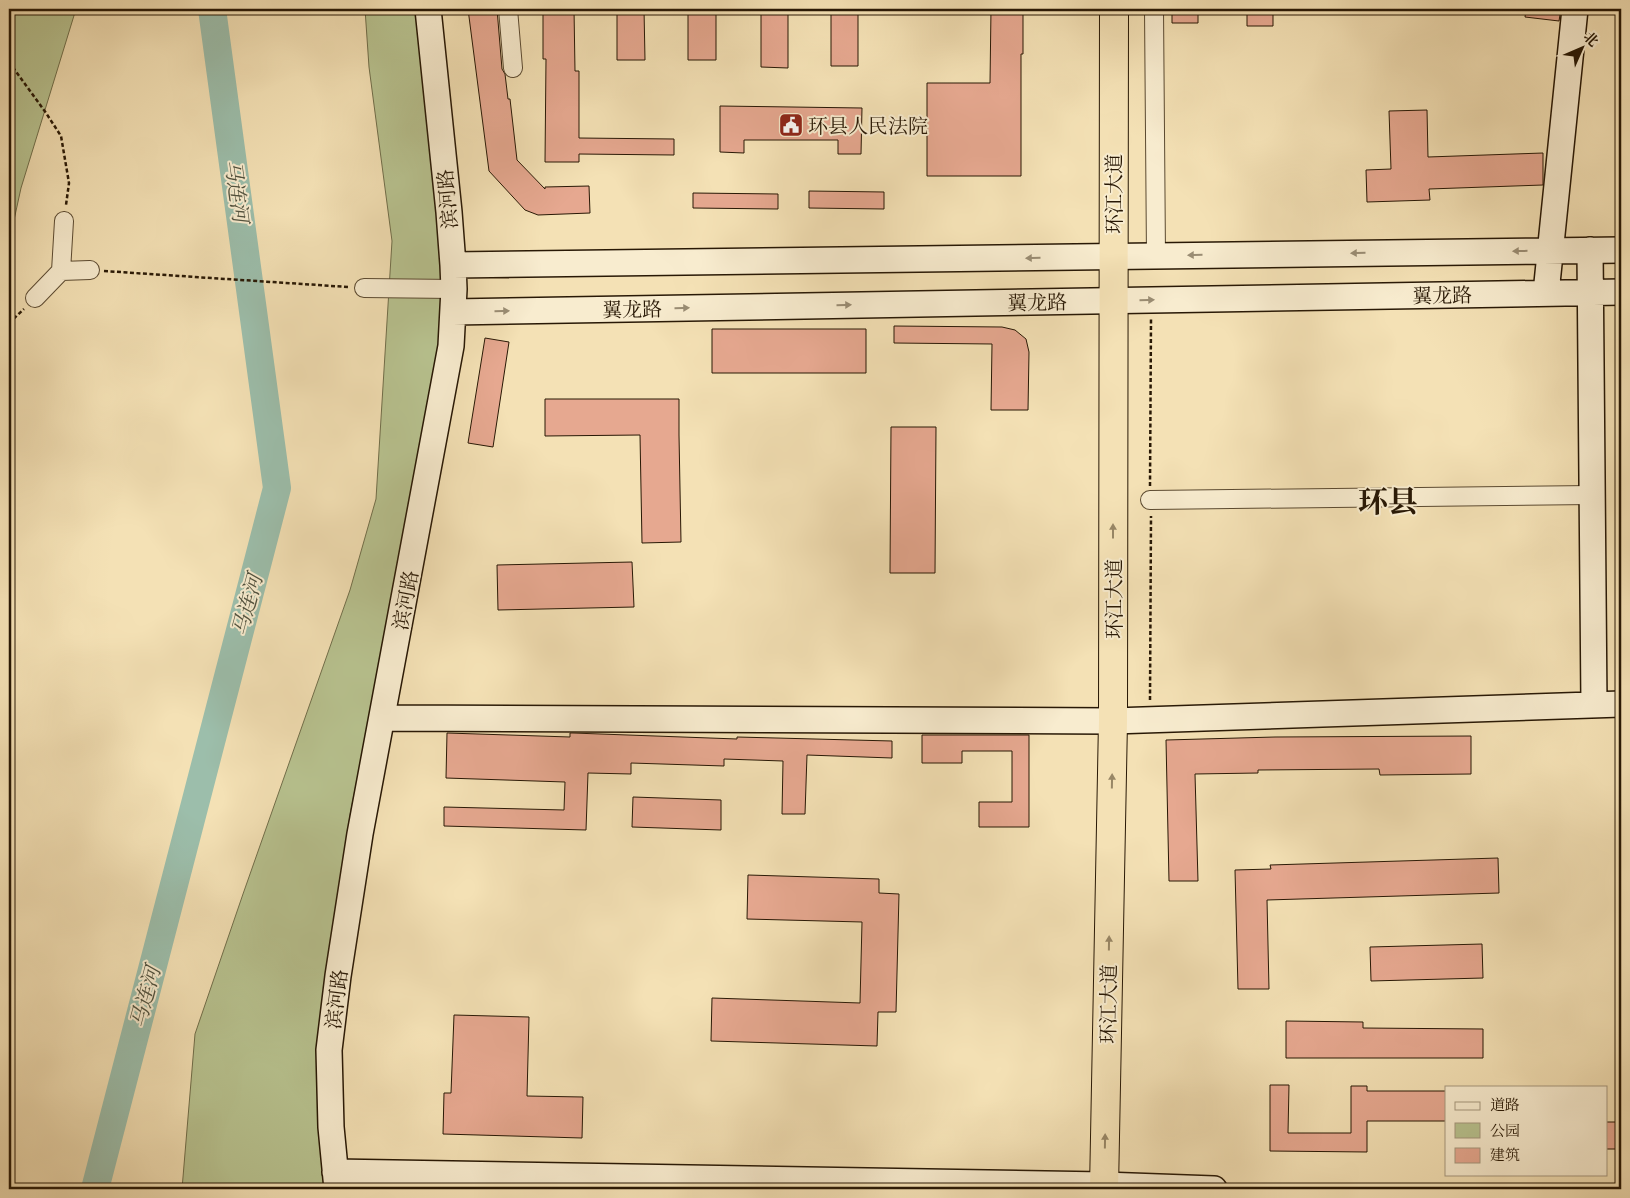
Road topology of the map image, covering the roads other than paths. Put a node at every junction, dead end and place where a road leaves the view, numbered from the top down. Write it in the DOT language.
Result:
graph roads {
  1 [pos="428,9"];
  2 [pos="508,9"];
  3 [pos="1096,9"];
  4 [pos="1114,9"];
  5 [pos="1154,9"];
  6 [pos="1576,9"];
  7 [pos="513,68"];
  8 [pos="64,221"];
  9 [pos="1590,250"];
  10 [pos="1621,250"];
  11 [pos="1551,251"];
  12 [pos="1156,256"];
  13 [pos="1104,257"];
  14 [pos="90,270"];
  15 [pos="61,271"];
  16 [pos="364,288"];
  17 [pos="454,289"];
  18 [pos="1590,292"];
  19 [pos="1621,292"];
  20 [pos="1546,293"];
  21 [pos="35,298"];
  22 [pos="1104,301"];
  23 [pos="1592,495"];
  24 [pos="1150,500"];
  25 [pos="1621,704"];
  26 [pos="1594,705"];
  27 [pos="382,718"];
  28 [pos="1104,721"];
  29 [pos="336,1181"];
  30 [pos="1095,1187"];
  31 [pos="1214,1189"];
  1 -- 17 [label="main road, 滨河路"];
  2 -- 7 [label="street"];
  3 -- 13 [label="highway, 环江大道"];
  4 -- 13 [label="highway, 环江大道"];
  5 -- 12 [label="street"];
  6 -- 11 [label="main road"];
  8 -- 15 [label="street"];
  9 -- 10 [label="main road"];
  9 -- 11 [label="main road"];
  9 -- 18 [label="main road"];
  11 -- 12 [label="main road, one-way"];
  11 -- 20 [label="main road"];
  12 -- 13 [label="main road"];
  13 -- 17 [label="main road, one-way"];
  13 -- 22 [label="highway, 环江大道"];
  14 -- 15 [label="street"];
  15 -- 21 [label="street"];
  16 -- 17 [label="street"];
  17 -- 22 [label="main road, 翼龙路, one-way"];
  17 -- 27 [label="main road, 滨河路"];
  18 -- 19 [label="main road, 翼龙路"];
  18 -- 20 [label="main road, 翼龙路"];
  18 -- 23 [label="main road"];
  22 -- 20 [label="main road, 翼龙路, one-way"];
  22 -- 28 [label="highway, 环江大道"];
  23 -- 24 [label="street"];
  23 -- 26 [label="main road"];
  25 -- 26 [label="main road"];
  26 -- 28 [label="main road"];
  27 -- 28 [label="main road"];
  27 -- 29 [label="main road, 滨河路"];
  28 -- 30 [label="highway, 环江大道"];
  29 -- 30 [label="main road"];
  30 -- 31 [label="main road"];
}
